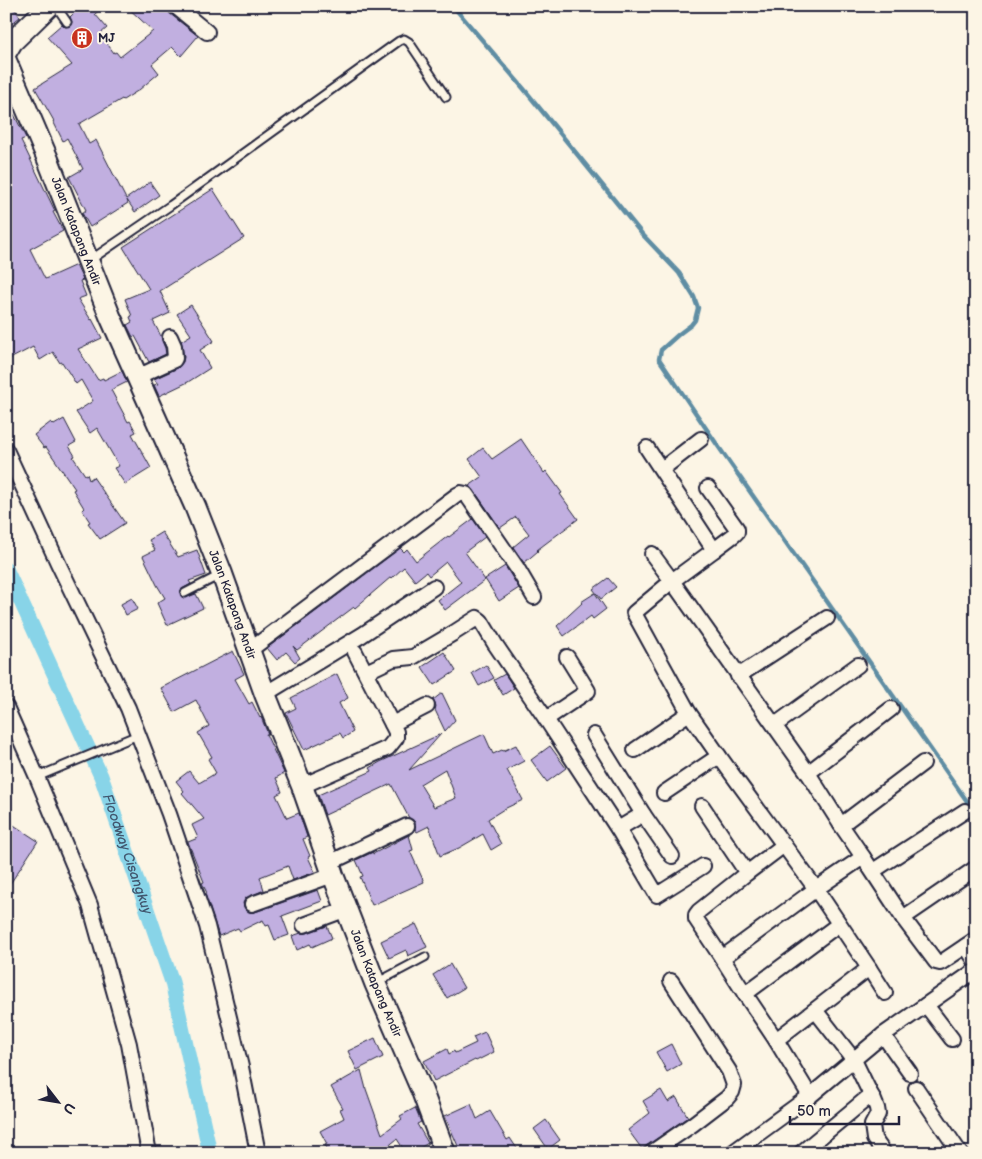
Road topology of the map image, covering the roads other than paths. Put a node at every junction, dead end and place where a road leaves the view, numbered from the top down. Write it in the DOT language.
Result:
graph roads {
  1 [pos="49,6"];
  2 [pos="56,6"];
  3 [pos="175,6"];
  4 [pos="67,22"];
  5 [pos="207,32"];
  6 [pos="8,50"];
  7 [pos="446,97"];
  8 [pos="89,261"];
  9 [pos="170,336"];
  10 [pos="137,378"];
  11 [pos="701,439"];
  12 [pos="647,448"];
  13 [pos="6,450"];
  14 [pos="662,469"];
  15 [pos="708,488"];
  16 [pos="714,550"];
  17 [pos="652,554"];
  18 [pos="222,574"];
  19 [pos="672,581"];
  20 [pos="434,587"];
  21 [pos="185,593"];
  22 [pos="534,597"];
  23 [pos="827,618"];
  24 [pos="250,650"];
  25 [pos="355,652"];
  26 [pos="566,657"];
  27 [pos="858,665"];
  28 [pos="366,672"];
  29 [pos="738,676"];
  30 [pos="265,694"];
  31 [pos="428,706"];
  32 [pos="6,707"];
  33 [pos="891,709"];
  34 [pos="689,713"];
  35 [pos="546,719"];
  36 [pos="392,724"];
  37 [pos="774,725"];
  38 [pos="138,735"];
  39 [pos="594,735"];
  40 [pos="635,750"];
  41 [pos="720,756"];
  42 [pos="923,764"];
  43 [pos="808,774"];
  44 [pos="37,777"];
  45 [pos="302,786"];
  46 [pos="664,792"];
  47 [pos="702,806"];
  48 [pos="965,811"];
  49 [pos="643,814"];
  50 [pos="841,825"];
  51 [pos="407,826"];
  52 [pos="618,829"];
  53 [pos="784,845"];
  54 [pos="672,856"];
  55 [pos="863,857"];
  56 [pos="703,866"];
  57 [pos="976,868"];
  58 [pos="331,869"];
  59 [pos="873,871"];
  60 [pos="747,873"];
  61 [pos="816,889"];
  62 [pos="252,904"];
  63 [pos="347,909"];
  64 [pos="903,918"];
  65 [pos="839,924"];
  66 [pos="304,925"];
  67 [pos="971,943"];
  68 [pos="425,957"];
  69 [pos="722,958"];
  70 [pos="976,962"];
  71 [pos="869,968"];
  72 [pos="976,970"];
  73 [pos="671,981"];
  74 [pos="375,983"];
  75 [pos="885,993"];
  76 [pos="745,994"];
  77 [pos="926,1004"];
  78 [pos="815,1010"];
  79 [pos="883,1035"];
  80 [pos="952,1039"];
  81 [pos="776,1040"];
  82 [pos="854,1060"];
  83 [pos="910,1072"];
  84 [pos="916,1088"];
  85 [pos="871,1095"];
  86 [pos="810,1096"];
  87 [pos="149,1153"];
  88 [pos="258,1153"];
  89 [pos="445,1153"];
  90 [pos="651,1153"];
  91 [pos="732,1153"];
  92 [pos="801,1153"];
  93 [pos="884,1153"];
  94 [pos="960,1153"];
  1 -- 6 [label="street, Jalan Katapang Andir"];
  2 -- 4 [label="lane"];
  3 -- 5 [label="street"];
  6 -- 8 [label="street, Jalan Katapang Andir"];
  7 -- 8 [label="lane"];
  8 -- 10 [label="street, Jalan Katapang Andir"];
  9 -- 10 [label="street"];
  10 -- 18 [label="street, Jalan Katapang Andir"];
  11 -- 14 [label="street"];
  12 -- 14 [label="street"];
  13 -- 38 [label="street"];
  14 -- 16 [label="street"];
  15 -- 16 [label="street"];
  16 -- 19 [label="street"];
  17 -- 19 [label="street"];
  18 -- 21 [label="lane"];
  18 -- 24 [label="street, Jalan Katapang Andir"];
  19 -- 29 [label="street"];
  19 -- 34 [label="street"];
  20 -- 30 [label="street"];
  22 -- 24 [label="street"];
  23 -- 29 [label="street"];
  24 -- 30 [label="street, Jalan Katapang Andir"];
  25 -- 28 [label="street"];
  26 -- 35 [label="street"];
  27 -- 37 [label="street"];
  28 -- 35 [label="street"];
  28 -- 36 [label="street"];
  29 -- 37 [label="street"];
  30 -- 45 [label="street, Jalan Katapang Andir"];
  31 -- 36 [label="street"];
  32 -- 44 [label="street"];
  33 -- 43 [label="street"];
  34 -- 40 [label="street"];
  34 -- 41 [label="street"];
  35 -- 52 [label="street"];
  36 -- 45 [label="street"];
  37 -- 43 [label="street"];
  38 -- 44 [label="lane"];
  38 -- 88 [label="street"];
  39 -- 49 [label="street"];
  41 -- 46 [label="street"];
  41 -- 53 [label="street"];
  42 -- 50 [label="street"];
  43 -- 50 [label="street"];
  44 -- 87 [label="street"];
  45 -- 58 [label="street, Jalan Katapang Andir"];
  47 -- 60 [label="street"];
  48 -- 59 [label="street"];
  49 -- 52 [label="street"];
  49 -- 54 [label="street"];
  50 -- 55 [label="street"];
  51 -- 58 [label="street"];
  52 -- 56 [label="street"];
  53 -- 60 [label="street"];
  53 -- 61 [label="street"];
  55 -- 59 [label="street"];
  55 -- 61 [label="street"];
  57 -- 64 [label="street"];
  58 -- 62 [label="street"];
  58 -- 63 [label="street, Jalan Katapang Andir"];
  59 -- 64 [label="street"];
  60 -- 69 [label="street"];
  61 -- 65 [label="street"];
  61 -- 69 [label="street"];
  63 -- 66 [label="street"];
  63 -- 74 [label="street, Jalan Katapang Andir"];
  64 -- 67 [label="street"];
  65 -- 71 [label="street"];
  65 -- 76 [label="street"];
  67 -- 70 [label="street"];
  68 -- 74 [label="lane"];
  69 -- 76 [label="street"];
  71 -- 75 [label="street"];
  71 -- 78 [label="street"];
  72 -- 77 [label="street"];
  73 -- 90 [label="street"];
  74 -- 89 [label="street, Jalan Katapang Andir"];
  76 -- 81 [label="street"];
  77 -- 79 [label="street"];
  77 -- 80 [label="street"];
  78 -- 81 [label="street"];
  78 -- 82 [label="street"];
  79 -- 82 [label="street"];
  79 -- 83 [label="street"];
  81 -- 86 [label="street"];
  82 -- 85 [label="street"];
  82 -- 86 [label="street"];
  84 -- 94 [label="street"];
  85 -- 92 [label="street"];
  85 -- 93 [label="street"];
  86 -- 91 [label="street"];
}
